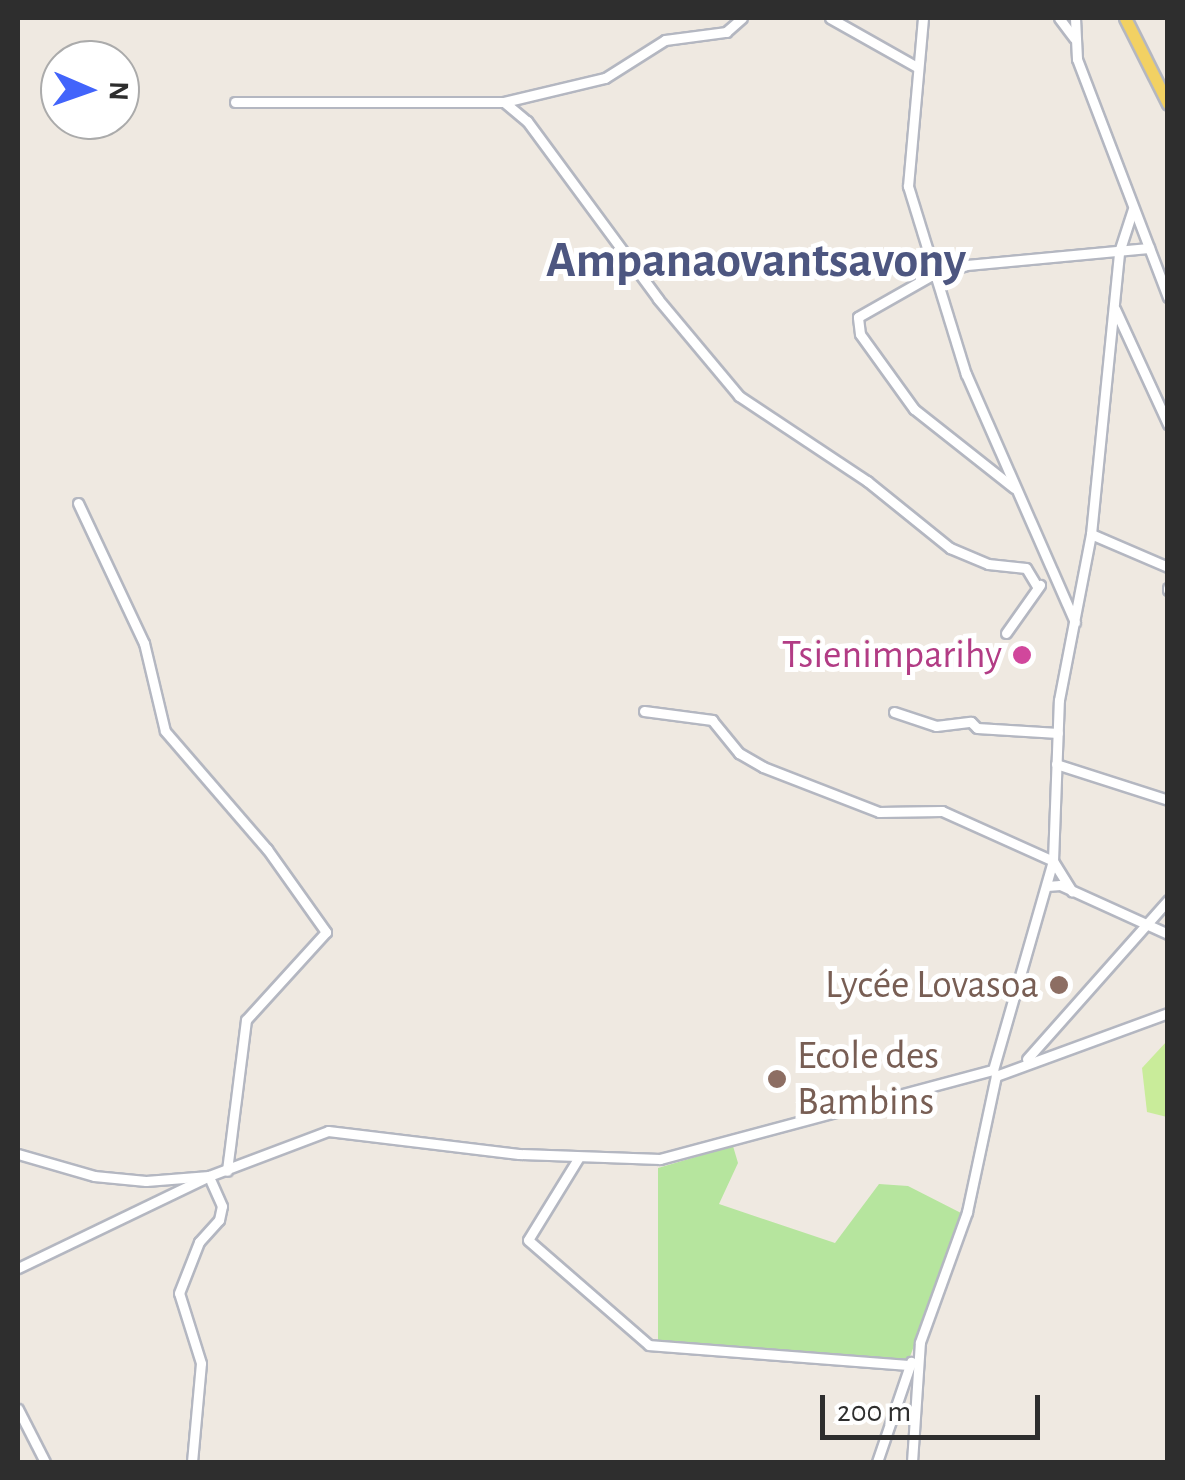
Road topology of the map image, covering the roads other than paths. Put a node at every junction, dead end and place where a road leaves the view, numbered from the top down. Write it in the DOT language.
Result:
graph roads {
  1 [pos="742,18"];
  2 [pos="830,18"];
  3 [pos="923,18"];
  4 [pos="1059,18"];
  5 [pos="1075,18"];
  6 [pos="1125,18"];
  7 [pos="1074,38"];
  8 [pos="918,67"];
  9 [pos="235,102"];
  10 [pos="504,102"];
  11 [pos="1168,104"];
  12 [pos="1133,209"];
  13 [pos="1149,248"];
  14 [pos="1120,252"];
  15 [pos="932,275"];
  16 [pos="1168,297"];
  17 [pos="1115,308"];
  18 [pos="1168,424"];
  19 [pos="1016,490"];
  20 [pos="78,502"];
  21 [pos="1091,534"];
  22 [pos="1168,567"];
  23 [pos="1052,579"];
  24 [pos="1038,586"];
  25 [pos="1076,623"];
  26 [pos="1006,633"];
  27 [pos="644,711"];
  28 [pos="894,712"];
  29 [pos="1058,733"];
  30 [pos="1056,764"];
  31 [pos="1168,800"];
  32 [pos="1052,861"];
  33 [pos="1047,886"];
  34 [pos="1072,892"];
  35 [pos="1168,900"];
  36 [pos="1143,925"];
  37 [pos="1168,934"];
  38 [pos="1168,1013"];
  39 [pos="1026,1061"];
  40 [pos="998,1070"];
  41 [pos="18,1154"];
  42 [pos="579,1157"];
  43 [pos="226,1171"];
  44 [pos="210,1179"];
  45 [pos="18,1268"];
  46 [pos="920,1342"];
  47 [pos="910,1365"];
  48 [pos="18,1409"];
  49 [pos="911,1459"];
  50 [pos="45,1462"];
  51 [pos="192,1462"];
  52 [pos="877,1462"];
  1 -- 10 [label="street"];
  2 -- 8 [label="street"];
  3 -- 8 [label="street"];
  4 -- 7 [label="street"];
  5 -- 7 [label="street"];
  6 -- 11 [label="main road"];
  7 -- 12 [label="street"];
  8 -- 15 [label="street"];
  9 -- 10 [label="street"];
  10 -- 24 [label="street"];
  12 -- 13 [label="street"];
  12 -- 14 [label="street"];
  13 -- 14 [label="street"];
  13 -- 16 [label="street"];
  14 -- 15 [label="street"];
  14 -- 17 [label="street"];
  15 -- 19 [label="street"];
  15 -- 19 [label="street"];
  17 -- 18 [label="street"];
  17 -- 21 [label="street"];
  19 -- 23 [label="street"];
  20 -- 43 [label="street"];
  21 -- 22 [label="street"];
  21 -- 25 [label="street"];
  23 -- 24 [label="street"];
  23 -- 25 [label="street"];
  24 -- 26 [label="street"];
  25 -- 29 [label="street"];
  27 -- 32 [label="street"];
  28 -- 29 [label="street"];
  29 -- 30 [label="street"];
  30 -- 31 [label="street"];
  30 -- 32 [label="street"];
  32 -- 33 [label="street"];
  32 -- 34 [label="street"];
  33 -- 34 [label="street"];
  33 -- 40 [label="street"];
  34 -- 36 [label="street"];
  35 -- 36 [label="street"];
  36 -- 37 [label="street"];
  36 -- 39 [label="street"];
  38 -- 39 [label="street"];
  39 -- 40 [label="street"];
  40 -- 42 [label="street"];
  40 -- 46 [label="street"];
  41 -- 44 [label="street"];
  42 -- 43 [label="street"];
  42 -- 47 [label="street"];
  43 -- 44 [label="street"];
  44 -- 45 [label="street"];
  44 -- 51 [label="street"];
  46 -- 47 [label="street"];
  46 -- 49 [label="street"];
  47 -- 52 [label="street"];
  48 -- 50 [label="street"];
}
